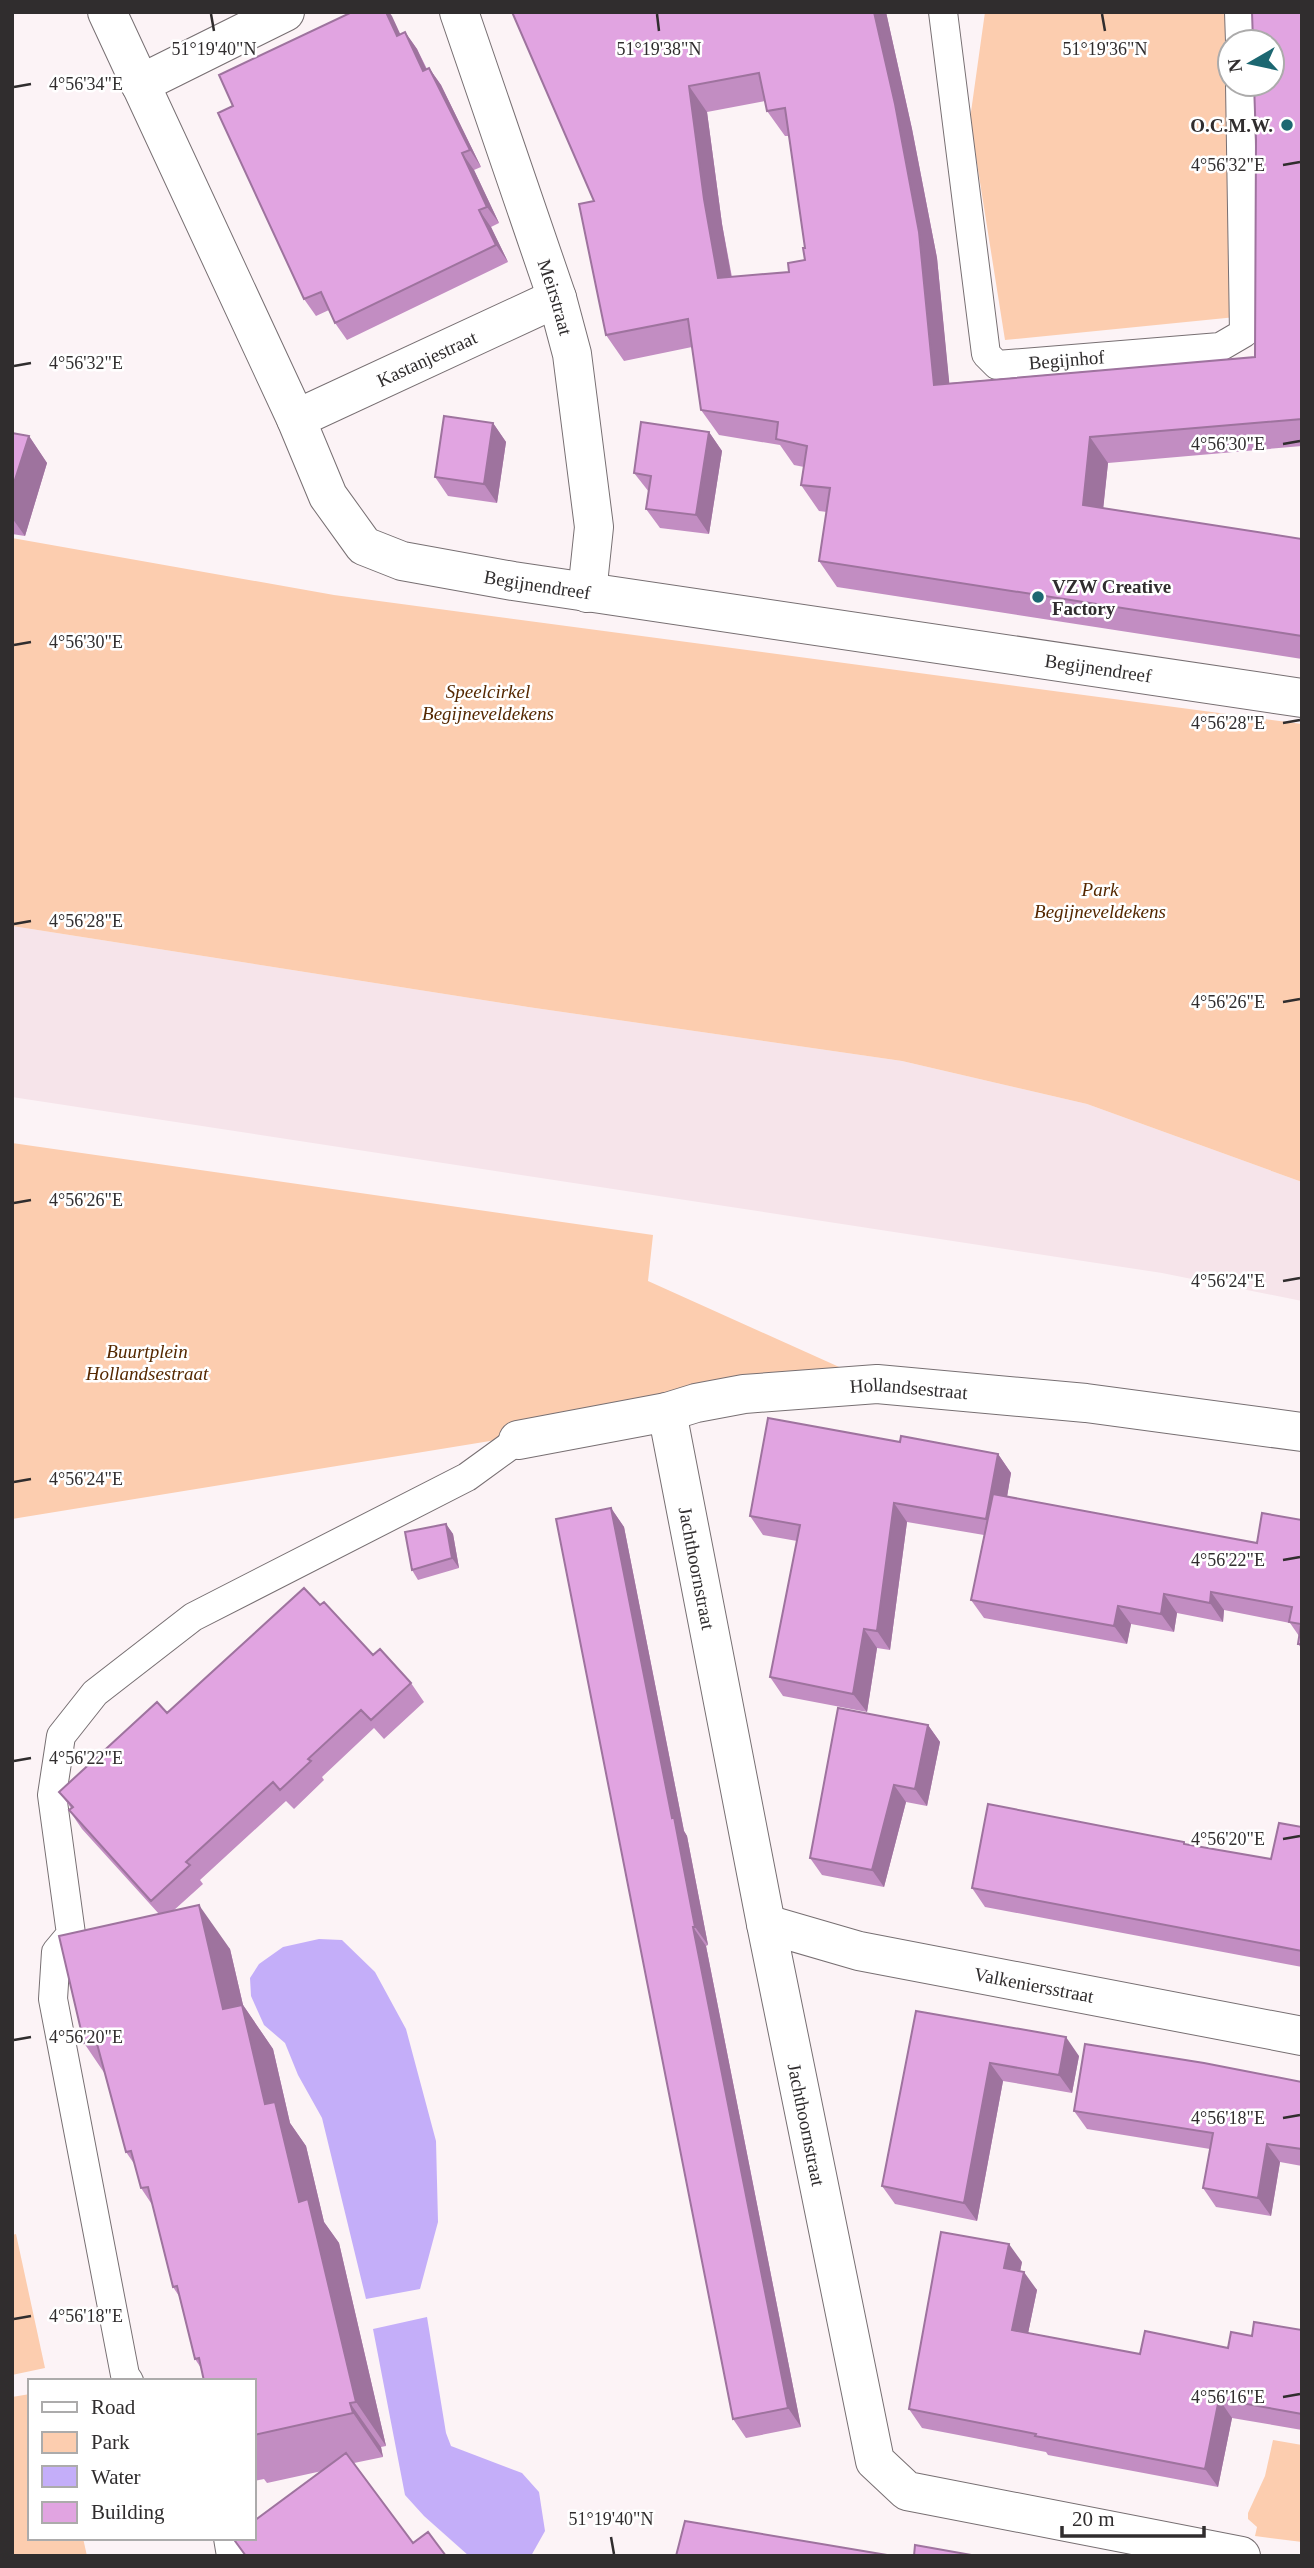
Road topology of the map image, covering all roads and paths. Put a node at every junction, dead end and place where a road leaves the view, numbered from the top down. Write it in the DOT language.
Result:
graph roads {
  1 [pos="107,12"];
  2 [pos="285,12"];
  3 [pos="459,12"];
  4 [pos="943,12"];
  5 [pos="140,84"];
  6 [pos="1240,98"];
  7 [pos="557,298"];
  8 [pos="296,419"];
  9 [pos="587,593"];
  10 [pos="1302,698"];
  11 [pos="667,1412"];
  12 [pos="1302,1432"];
  13 [pos="518,1440"];
  14 [pos="766,1924"];
  15 [pos="1302,2036"];
  16 [pos="128,2379"];
  17 [pos="1241,2556"];
  1 -- 5 [label="street, Begijnendreef"];
  2 -- 5 [label="street"];
  3 -- 7 [label="street, Meirstraat"];
  4 -- 6 [label="lane, Begijnhof"];
  5 -- 8 [label="street, Begijnendreef"];
  7 -- 8 [label="street, Kastanjestraat"];
  7 -- 9 [label="street, Meirstraat"];
  8 -- 9 [label="street, Begijnendreef"];
  9 -- 10 [label="street, Begijnendreef"];
  11 -- 12 [label="street, Hollandsestraat"];
  11 -- 13 [label="street, Hollandsestraat"];
  11 -- 14 [label="street, Jachthoornstraat"];
  13 -- 16 [label="lane"];
  14 -- 15 [label="street, Valkeniersstraat"];
  14 -- 17 [label="street, Jachthoornstraat"];
}
